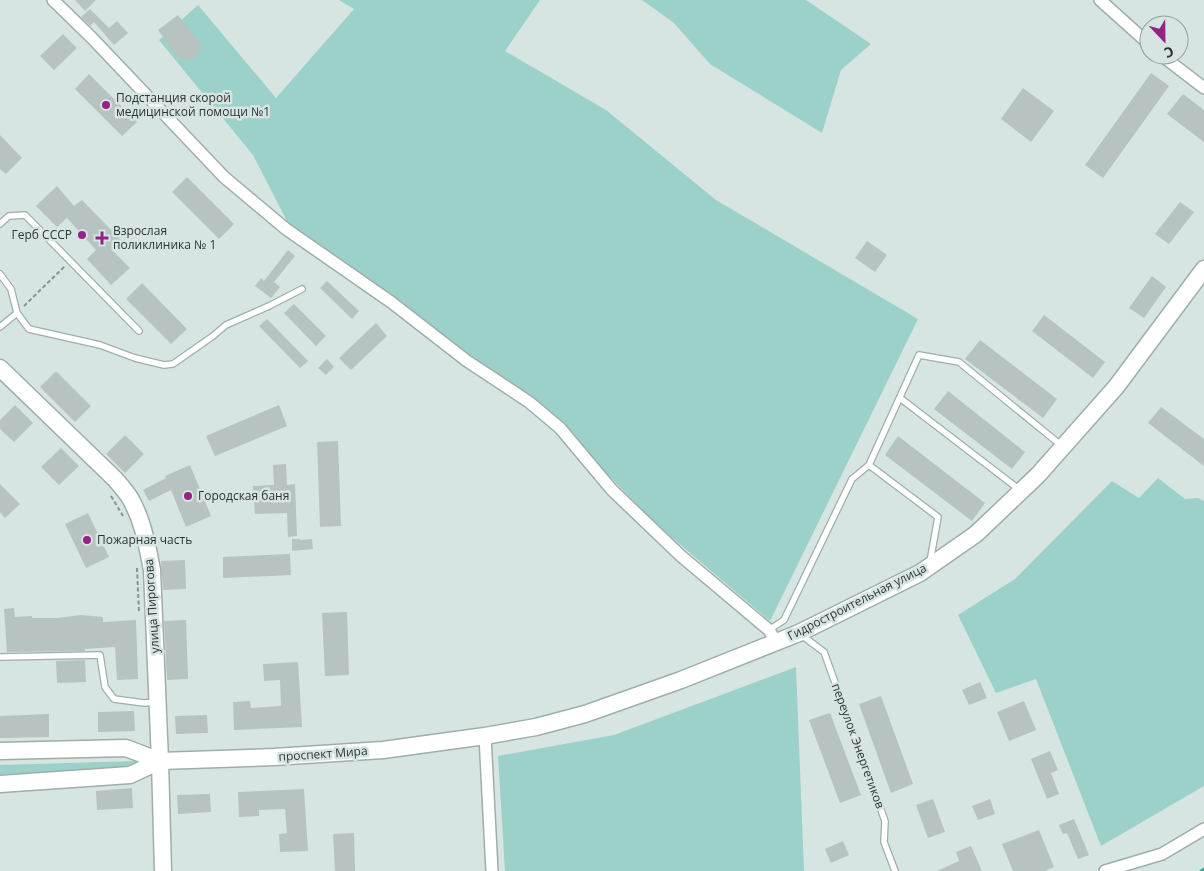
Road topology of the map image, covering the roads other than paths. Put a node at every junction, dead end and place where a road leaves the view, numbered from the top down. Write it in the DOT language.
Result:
graph roads {
  1 [pos="53,0"];
  2 [pos="1100,0"];
  3 [pos="1139,35"];
  4 [pos="1175,65"];
  5 [pos="1204,88"];
  6 [pos="0,224"];
  7 [pos="1204,269"];
  8 [pos="0,274"];
  9 [pos="302,289"];
  10 [pos="18,313"];
  11 [pos="0,327"];
  12 [pos="139,331"];
  13 [pos="0,368"];
  14 [pos="900,398"];
  15 [pos="1064,447"];
  16 [pos="869,465"];
  17 [pos="1021,491"];
  18 [pos="929,566"];
  19 [pos="799,633"];
  20 [pos="773,636"];
  21 [pos="0,657"];
  22 [pos="157,702"];
  23 [pos="485,736"];
  24 [pos="0,752"];
  25 [pos="160,761"];
  26 [pos="0,784"];
  27 [pos="1204,829"];
  28 [pos="163,871"];
  29 [pos="492,871"];
  30 [pos="895,871"];
  31 [pos="1105,871"];
  1 -- 20 [label="street"];
  2 -- 3 [label="street"];
  4 -- 5 [label="street"];
  6 -- 12 [label="lane"];
  7 -- 15 [label="street, Гидростроительная улица"];
  8 -- 10 [label="lane"];
  9 -- 10 [label="lane"];
  10 -- 11 [label="lane"];
  13 -- 22 [label="street, улица Пирогова"];
  14 -- 15 [label="lane"];
  14 -- 16 [label="lane"];
  14 -- 17 [label="lane"];
  15 -- 17 [label="street, Гидростроительная улица"];
  16 -- 18 [label="lane"];
  16 -- 20 [label="lane"];
  17 -- 18 [label="street, Гидростроительная улица"];
  18 -- 19 [label="street, Гидростроительная улица"];
  19 -- 20 [label="street, Гидростроительная улица"];
  19 -- 30 [label="lane, переулок Энергетиков"];
  20 -- 23 [label="street, Гидростроительная улица"];
  21 -- 22 [label="lane"];
  22 -- 25 [label="street, улица Пирогова"];
  23 -- 25 [label="street, проспект Мира"];
  23 -- 29 [label="street"];
  24 -- 25 [label="street, проспект Мира"];
  25 -- 26 [label="street, проспект Мира"];
  25 -- 28 [label="street, улица Пирогова"];
  27 -- 31 [label="street"];
}
